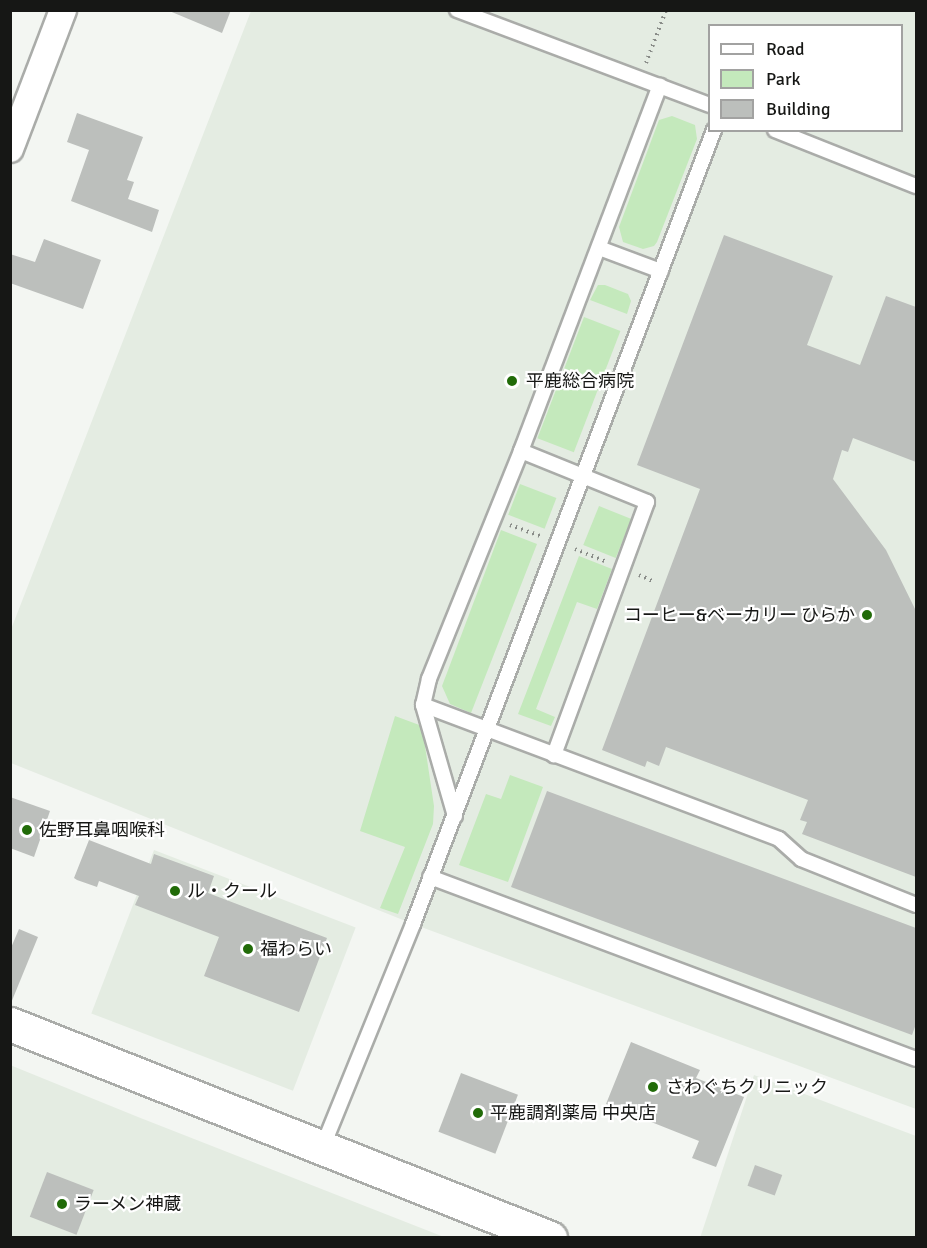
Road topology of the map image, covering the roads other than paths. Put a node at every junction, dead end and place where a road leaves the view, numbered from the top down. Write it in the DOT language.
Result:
graph roads {
  1 [pos="63,10"];
  2 [pos="457,10"];
  3 [pos="660,86"];
  4 [pos="708,104"];
  5 [pos="713,132"];
  6 [pos="780,132"];
  7 [pos="10,149"];
  8 [pos="916,186"];
  9 [pos="599,248"];
  10 [pos="661,271"];
  11 [pos="521,451"];
  12 [pos="583,476"];
  13 [pos="423,705"];
  14 [pos="461,720"];
  15 [pos="487,731"];
  16 [pos="434,742"];
  17 [pos="554,755"];
  18 [pos="454,816"];
  19 [pos="430,877"];
  20 [pos="916,905"];
  21 [pos="10,1024"];
  22 [pos="916,1059"];
  23 [pos="323,1146"];
  24 [pos="550,1238"];
  1 -- 7 [label="street"];
  2 -- 3 [label="lane"];
  3 -- 4 [label="lane"];
  3 -- 9 [label="lane"];
  5 -- 10 [label="lane"];
  6 -- 8 [label="lane"];
  9 -- 10 [label="lane"];
  9 -- 11 [label="lane"];
  10 -- 12 [label="lane"];
  11 -- 12 [label="lane"];
  11 -- 13 [label="lane"];
  12 -- 15 [label="lane"];
  12 -- 17 [label="lane"];
  13 -- 14 [label="lane"];
  13 -- 16 [label="lane"];
  14 -- 15 [label="lane"];
  14 -- 16 [label="lane"];
  15 -- 17 [label="lane"];
  15 -- 18 [label="lane"];
  16 -- 18 [label="lane"];
  17 -- 20 [label="lane"];
  18 -- 19 [label="lane"];
  19 -- 22 [label="lane"];
  19 -- 23 [label="lane"];
  21 -- 23 [label="street"];
  23 -- 24 [label="street"];
}
